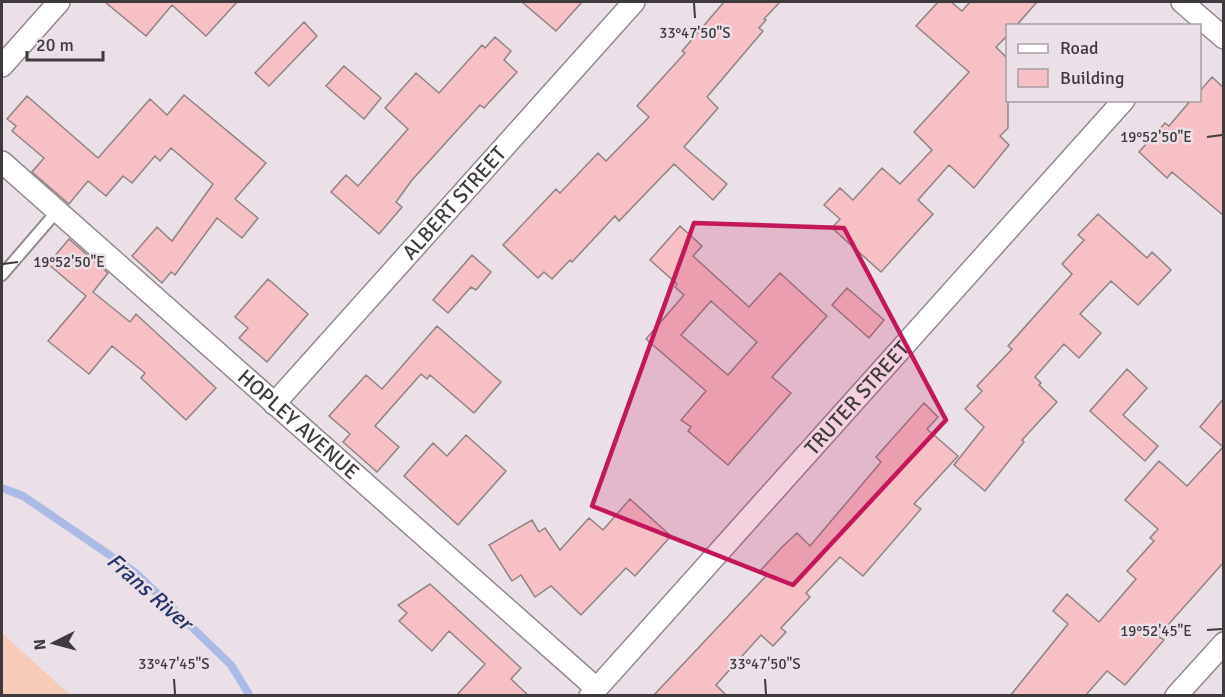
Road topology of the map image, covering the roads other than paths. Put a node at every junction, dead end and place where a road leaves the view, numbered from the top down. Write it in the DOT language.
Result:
graph roads {
  1 [pos="59,2"];
  2 [pos="633,2"];
  3 [pos="1182,2"];
  4 [pos="1202,15"];
  5 [pos="1224,38"];
  6 [pos="2,66"];
  7 [pos="1122,102"];
  8 [pos="2,162"];
  9 [pos="58,210"];
  10 [pos="2,275"];
  11 [pos="274,404"];
  12 [pos="1224,643"];
  13 [pos="593,692"];
  14 [pos="1176,696"];
  1 -- 6 [label="street"];
  2 -- 11 [label="street, ALBERT STREET"];
  3 -- 4 [label="street"];
  4 -- 5 [label="street"];
  7 -- 13 [label="street, TRUTER STREET"];
  8 -- 9 [label="street, HOPLEY AVENUE"];
  9 -- 10 [label="lane"];
  9 -- 11 [label="street, HOPLEY AVENUE"];
  11 -- 13 [label="street, HOPLEY AVENUE"];
  12 -- 14 [label="street"];
}
